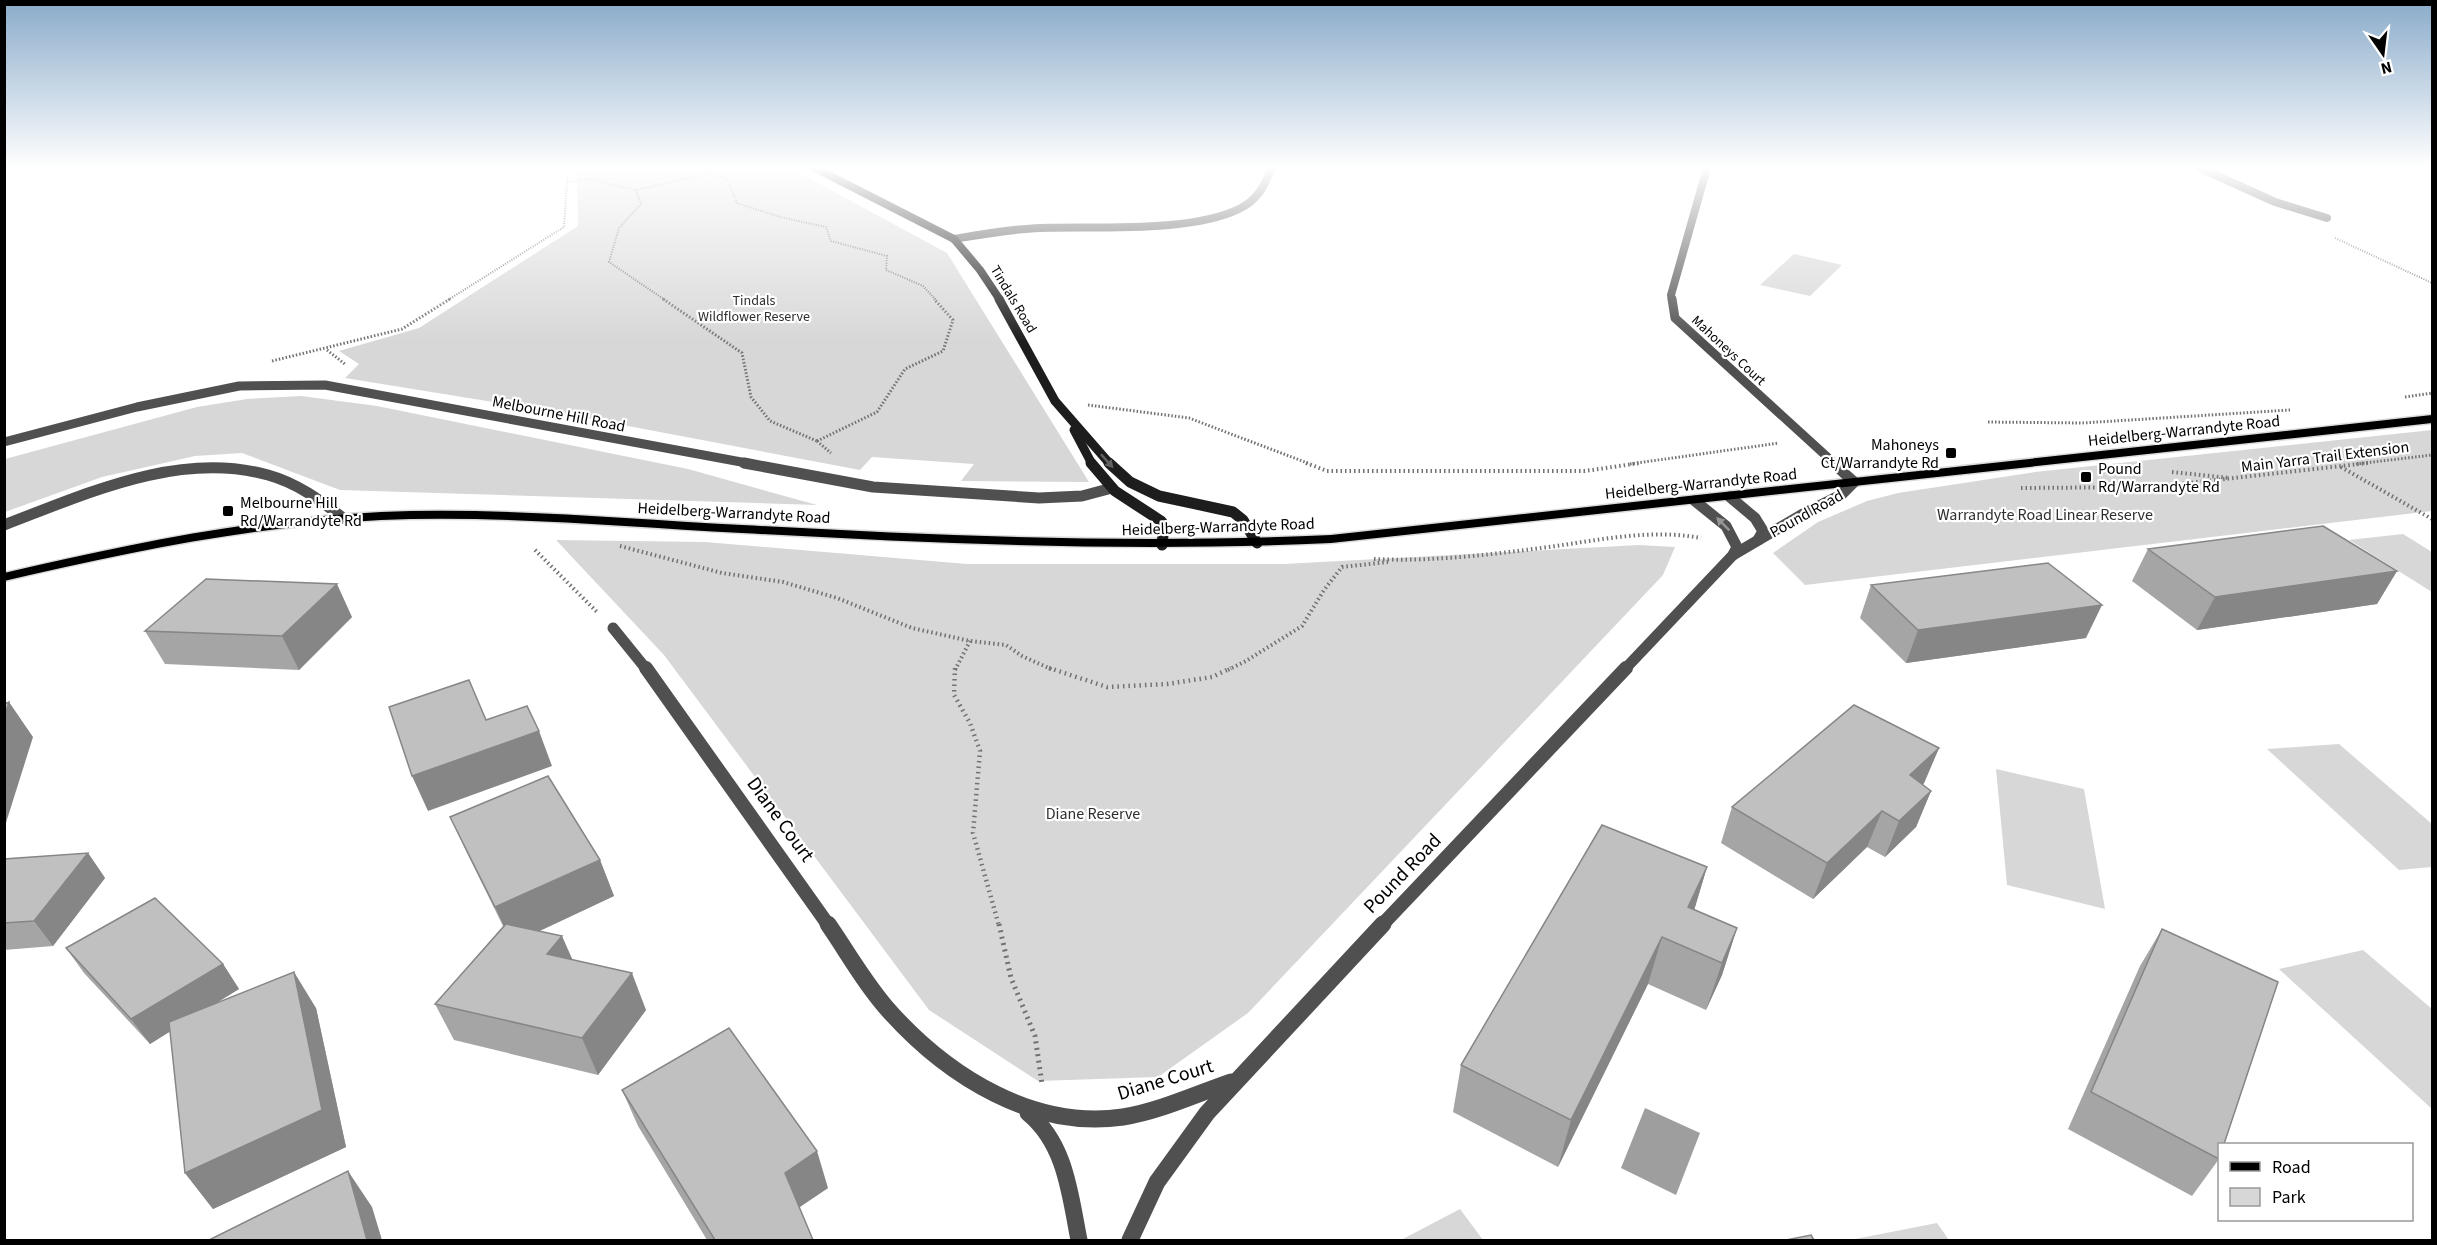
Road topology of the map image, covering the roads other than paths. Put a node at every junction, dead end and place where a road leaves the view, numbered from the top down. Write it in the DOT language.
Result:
graph roads {
  1 [pos="929,226"];
  2 [pos="1104,226"];
  3 [pos="1691,226"];
  4 [pos="954,239"];
  5 [pos="1068,418"];
  6 [pos="2433,419"];
  7 [pos="4,442"];
  8 [pos="1131,482"];
  9 [pos="1854,482"];
  10 [pos="1112,488"];
  11 [pos="1730,497"];
  12 [pos="1695,501"];
  13 [pos="343,518"];
  14 [pos="4,525"];
  15 [pos="1756,541"];
  16 [pos="1257,543"];
  17 [pos="1161,545"];
  18 [pos="1733,555"];
  19 [pos="4,577"];
  20 [pos="613,628"];
  21 [pos="1234,1081"];
  22 [pos="1003,1100"];
  23 [pos="1078,1240"];
  24 [pos="1130,1240"];
  1 -- 4 [label="main road, Tindals Road"];
  2 -- 4 [label="street"];
  3 -- 9 [label="street, Mahoneys Court"];
  4 -- 5 [label="main road, Tindals Road"];
  5 -- 8 [label="main road, Tindals Road, one-way"];
  5 -- 10 [label="main road, Tindals Road"];
  6 -- 9 [label="main road, Heidelberg-Warrandyte Road"];
  7 -- 10 [label="street, Melbourne Hill Road"];
  8 -- 10 [label="main road"];
  8 -- 16 [label="main road, Tindals Road"];
  9 -- 11 [label="main road, Heidelberg-Warrandyte Road"];
  9 -- 15 [label="street, Pound Road"];
  10 -- 17 [label="main road, Tindals Road"];
  11 -- 12 [label="main road, Heidelberg-Warrandyte Road"];
  11 -- 15 [label="street, Pound Road"];
  12 -- 16 [label="main road, Heidelberg-Warrandyte Road"];
  18 -- 12 [label="street, one-way"];
  13 -- 14 [label="street"];
  13 -- 17 [label="main road, Heidelberg-Warrandyte Road"];
  13 -- 19 [label="main road, Heidelberg-Warrandyte Road"];
  15 -- 18 [label="street, Pound Road"];
  16 -- 17 [label="main road, Heidelberg-Warrandyte Road"];
  18 -- 21 [label="street, Pound Road"];
  20 -- 22 [label="street, Diane Court"];
  21 -- 22 [label="street, Diane Court"];
  21 -- 24 [label="street, Pound Road"];
  22 -- 23 [label="street, Diane Court"];
}
